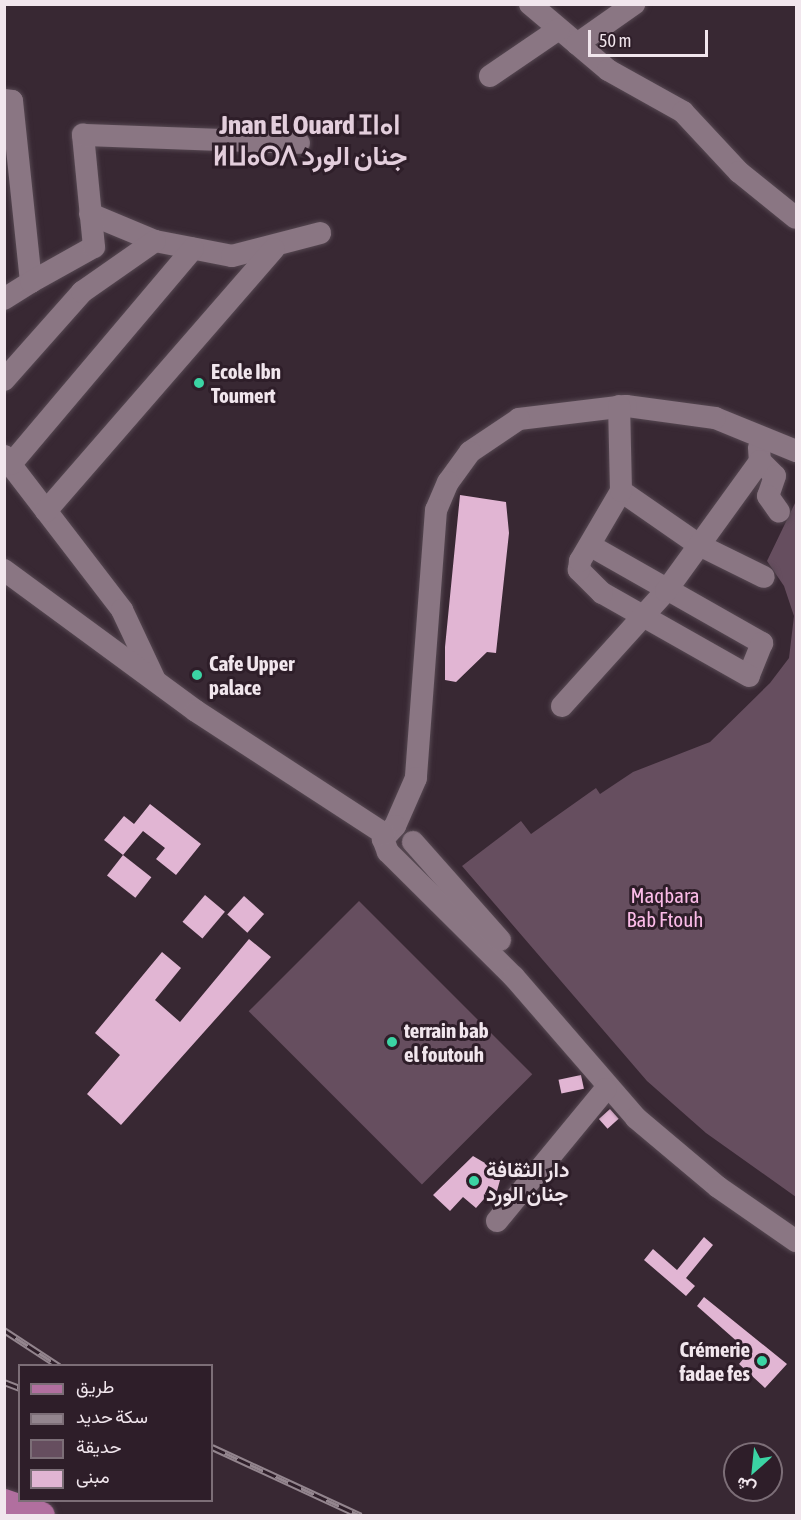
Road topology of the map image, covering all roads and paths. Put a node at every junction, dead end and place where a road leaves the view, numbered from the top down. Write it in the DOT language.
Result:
graph roads {
  1 [pos="530,4"];
  2 [pos="634,4"];
  3 [pos="558,29"];
  4 [pos="577,44"];
  5 [pos="490,76"];
  6 [pos="4,100"];
  7 [pos="299,143"];
  8 [pos="90,214"];
  9 [pos="796,218"];
  10 [pos="320,233"];
  11 [pos="155,241"];
  12 [pos="93,248"];
  13 [pos="193,249"];
  14 [pos="274,249"];
  15 [pos="112,270"];
  16 [pos="31,282"];
  17 [pos="4,299"];
  18 [pos="4,380"];
  19 [pos="619,406"];
  20 [pos="758,437"];
  21 [pos="796,451"];
  22 [pos="8,460"];
  23 [pos="760,461"];
  24 [pos="621,491"];
  25 [pos="46,511"];
  26 [pos="779,512"];
  27 [pos="699,545"];
  28 [pos="591,546"];
  29 [pos="4,570"];
  30 [pos="764,577"];
  31 [pos="666,591"];
  32 [pos="644,616"];
  33 [pos="156,682"];
  34 [pos="562,706"];
  35 [pos="401,839"];
  36 [pos="606,1089"];
  37 [pos="641,1113"];
  38 [pos="757,1207"];
  39 [pos="497,1221"];
  40 [pos="796,1222"];
  41 [pos="796,1241"];
  42 [pos="4,1503"];
  43 [pos="41,1515"];
  1 -- 3 [label="street"];
  2 -- 4 [label="street"];
  3 -- 4 [label="street"];
  3 -- 5 [label="street"];
  4 -- 9 [label="street"];
  6 -- 16 [label="street"];
  7 -- 8 [label="street"];
  8 -- 11 [label="street"];
  8 -- 12 [label="street"];
  10 -- 14 [label="street"];
  11 -- 13 [label="street"];
  11 -- 15 [label="street"];
  12 -- 15 [label="street"];
  12 -- 16 [label="street"];
  13 -- 14 [label="street"];
  13 -- 22 [label="street"];
  14 -- 25 [label="street"];
  15 -- 18 [label="street"];
  16 -- 17 [label="street"];
  19 -- 20 [label="street"];
  19 -- 24 [label="street"];
  19 -- 35 [label="street"];
  20 -- 21 [label="street"];
  20 -- 23 [label="street"];
  22 -- 25 [label="street"];
  23 -- 26 [label="street"];
  23 -- 27 [label="street"];
  24 -- 27 [label="street"];
  24 -- 28 [label="street"];
  25 -- 33 [label="street"];
  27 -- 30 [label="street"];
  27 -- 31 [label="street"];
  28 -- 31 [label="street"];
  28 -- 32 [label="street"];
  29 -- 33 [label="street"];
  31 -- 32 [label="street"];
  31 -- 32 [label="street"];
  32 -- 34 [label="street"];
  33 -- 35 [label="street"];
  35 -- 36 [label="street"];
  35 -- 37 [label="street"];
  36 -- 37 [label="street"];
  36 -- 39 [label="street"];
  37 -- 38 [label="street"];
  38 -- 40 [label="street"];
  38 -- 41 [label="street"];
  42 -- 43 [label="main road"];
}
